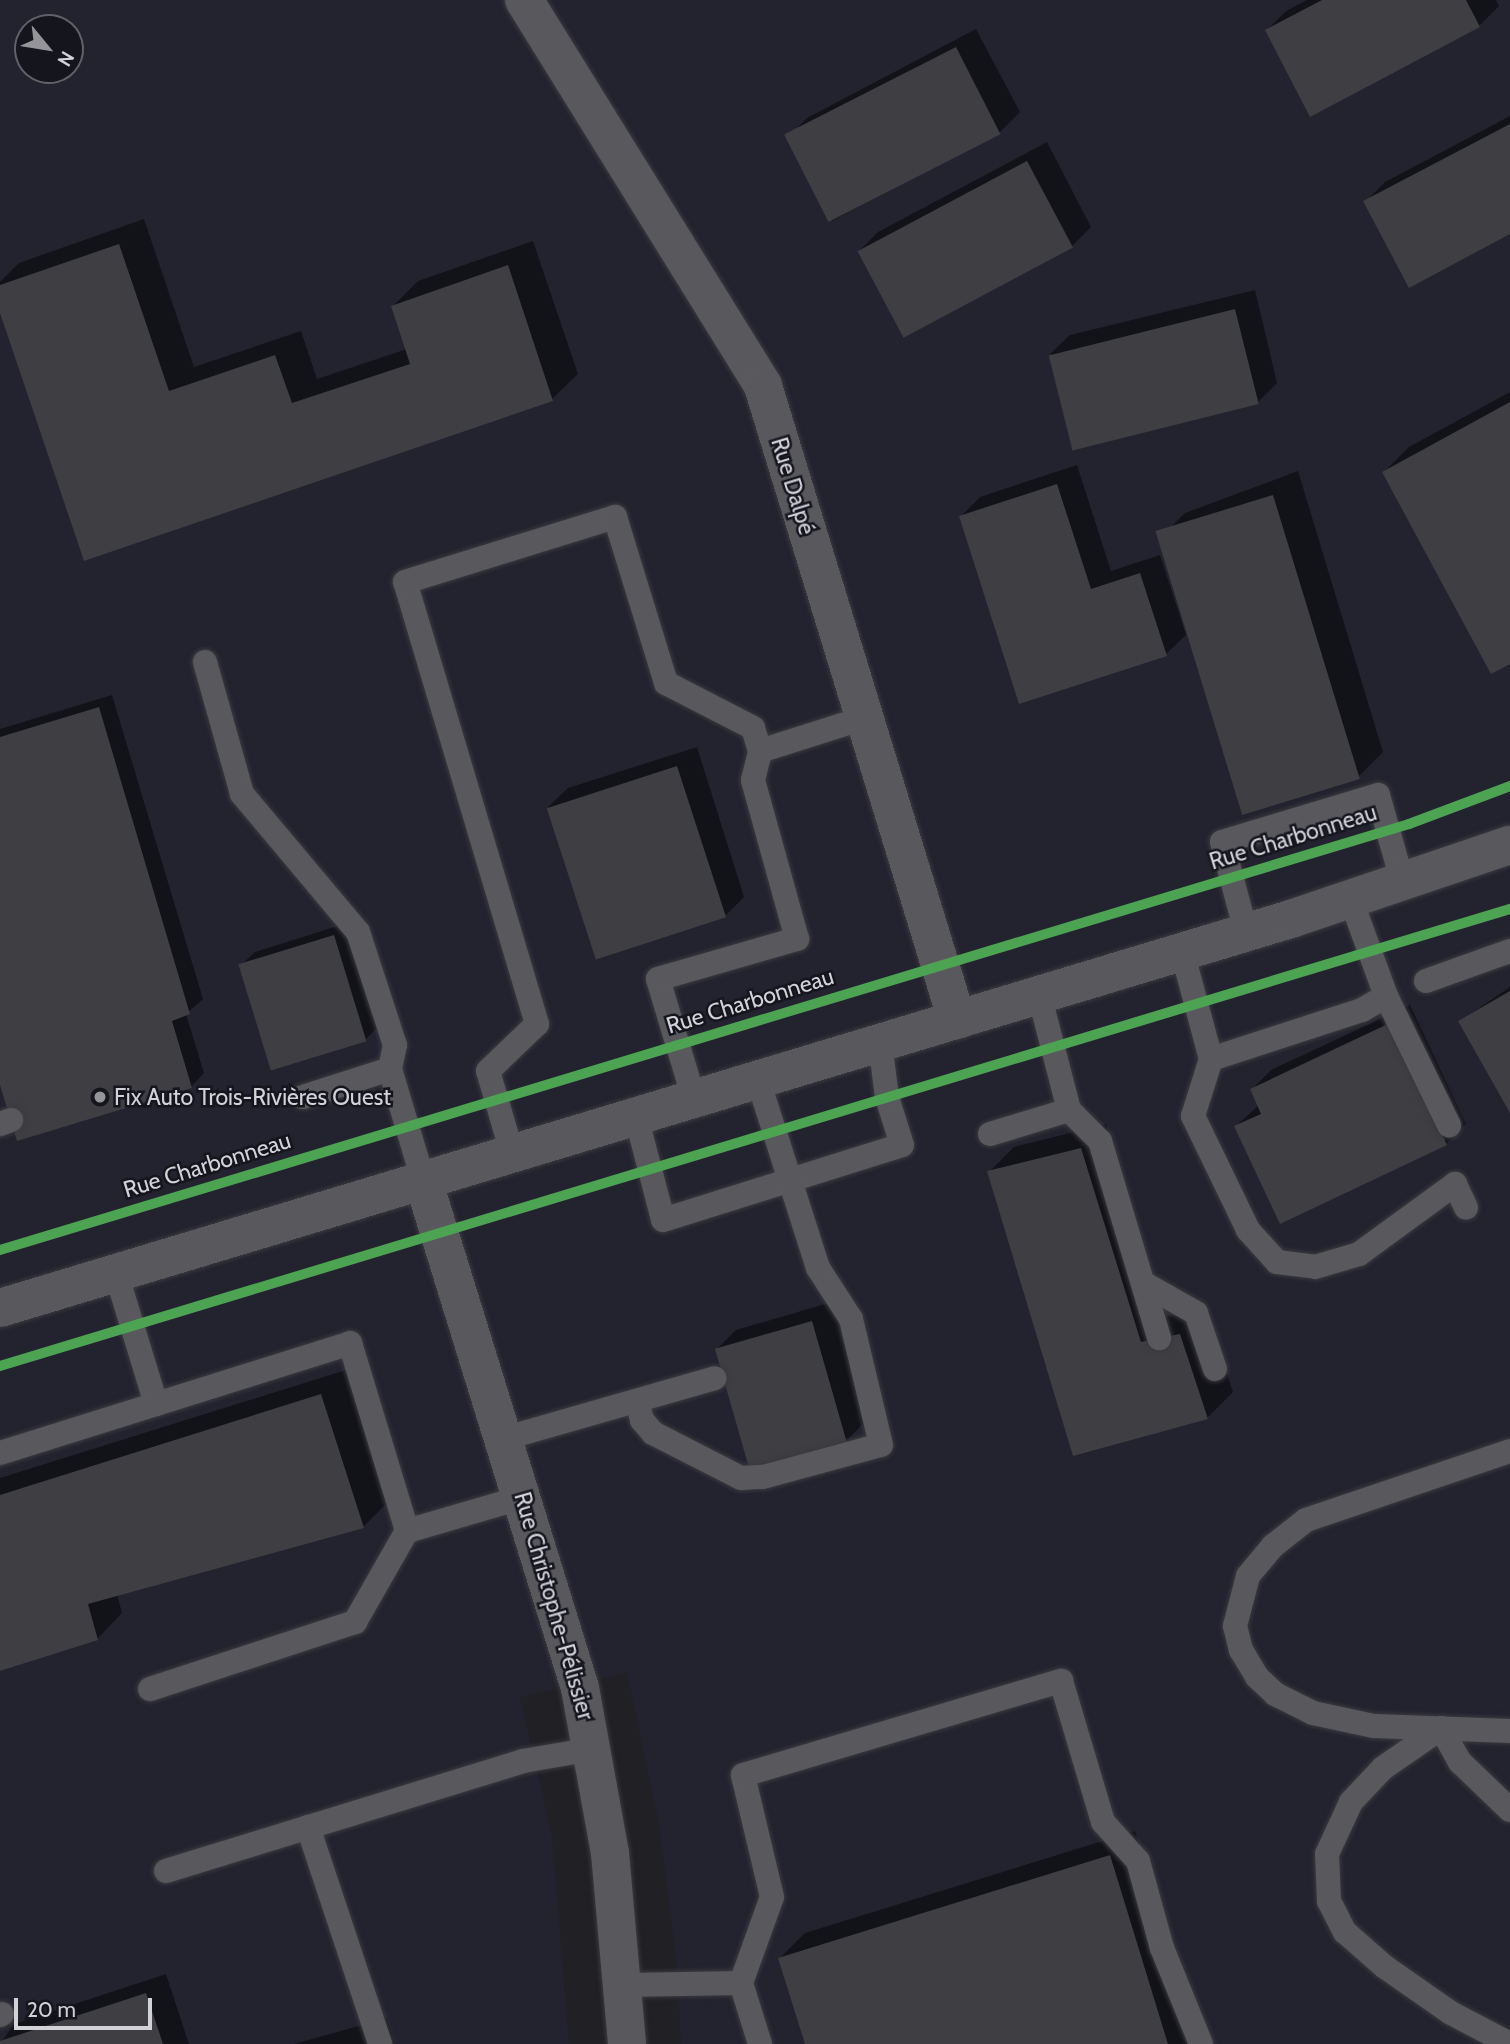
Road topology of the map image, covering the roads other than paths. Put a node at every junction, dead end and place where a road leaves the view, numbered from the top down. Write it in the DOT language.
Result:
graph roads {
  1 [pos="524,0"];
  2 [pos="205,662"];
  3 [pos="864,718"];
  4 [pos="760,751"];
  5 [pos="1510,845"];
  6 [pos="1404,884"];
  7 [pos="1350,900"];
  8 [pos="1246,932"];
  9 [pos="1182,951"];
  10 [pos="1510,951"];
  11 [pos="1426,981"];
  12 [pos="1039,994"];
  13 [pos="1386,996"];
  14 [pos="957,1020"];
  15 [pos="880,1042"];
  16 [pos="1211,1059"];
  17 [pos="390,1069"];
  18 [pos="758,1080"];
  19 [pos="303,1097"];
  20 [pos="694,1099"];
  21 [pos="1069,1110"];
  22 [pos="636,1116"];
  23 [pos="1449,1125"];
  24 [pos="990,1134"];
  25 [pos="512,1153"];
  26 [pos="423,1180"];
  27 [pos="788,1181"];
  28 [pos="1466,1208"];
  29 [pos="116,1273"];
  30 [pos="1143,1283"];
  31 [pos="0,1308"];
  32 [pos="1159,1338"];
  33 [pos="1215,1369"];
  34 [pos="715,1378"];
  35 [pos="637,1401"];
  36 [pos="156,1405"];
  37 [pos="506,1438"];
  38 [pos="1510,1451"];
  39 [pos="0,1453"];
  40 [pos="523,1497"];
  41 [pos="407,1531"];
  42 [pos="150,1689"];
  43 [pos="1441,1728"];
  44 [pos="1510,1731"];
  45 [pos="593,1749"];
  46 [pos="1510,1810"];
  47 [pos="309,1827"];
  48 [pos="166,1871"];
  49 [pos="741,1983"];
  50 [pos="624,1985"];
  51 [pos="380,2044"];
  52 [pos="627,2044"];
  53 [pos="760,2044"];
  54 [pos="1201,2044"];
  55 [pos="1510,2044"];
  1 -- 3 [label="street, Rue Dalpé"];
  2 -- 17 [label="lane"];
  3 -- 4 [label="lane"];
  3 -- 14 [label="street, Rue Dalpé"];
  4 -- 20 [label="lane"];
  4 -- 25 [label="lane"];
  5 -- 6 [label="street"];
  6 -- 7 [label="street"];
  6 -- 8 [label="lane"];
  7 -- 8 [label="street"];
  7 -- 13 [label="lane"];
  8 -- 9 [label="street"];
  9 -- 12 [label="street"];
  9 -- 16 [label="lane"];
  10 -- 11 [label="lane"];
  12 -- 14 [label="street"];
  12 -- 21 [label="lane"];
  13 -- 16 [label="lane"];
  13 -- 23 [label="lane"];
  14 -- 15 [label="street"];
  15 -- 18 [label="street"];
  15 -- 27 [label="lane"];
  16 -- 28 [label="lane"];
  17 -- 19 [label="lane"];
  17 -- 26 [label="lane"];
  18 -- 20 [label="street"];
  18 -- 27 [label="lane"];
  20 -- 22 [label="street"];
  21 -- 24 [label="lane"];
  21 -- 30 [label="lane"];
  22 -- 25 [label="street"];
  22 -- 27 [label="lane"];
  25 -- 26 [label="street"];
  26 -- 29 [label="street"];
  26 -- 37 [label="street, Rue Christophe-Pélissier"];
  27 -- 35 [label="lane"];
  29 -- 31 [label="street"];
  29 -- 36 [label="lane"];
  30 -- 32 [label="lane"];
  30 -- 33 [label="lane"];
  34 -- 35 [label="lane"];
  35 -- 37 [label="lane"];
  36 -- 39 [label="lane"];
  36 -- 41 [label="lane"];
  37 -- 40 [label="street, Rue Christophe-Pélissier"];
  38 -- 43 [label="lane"];
  40 -- 41 [label="lane"];
  40 -- 45 [label="street, Rue Christophe-Pélissier"];
  41 -- 42 [label="lane"];
  43 -- 44 [label="lane"];
  43 -- 46 [label="lane"];
  43 -- 55 [label="lane"];
  45 -- 47 [label="lane"];
  45 -- 50 [label="street, Rue Christophe-Pélissier"];
  47 -- 48 [label="lane"];
  47 -- 51 [label="lane"];
  49 -- 50 [label="lane"];
  49 -- 53 [label="lane"];
  49 -- 54 [label="lane"];
  50 -- 52 [label="street, Rue Christophe-Pélissier"];
}
